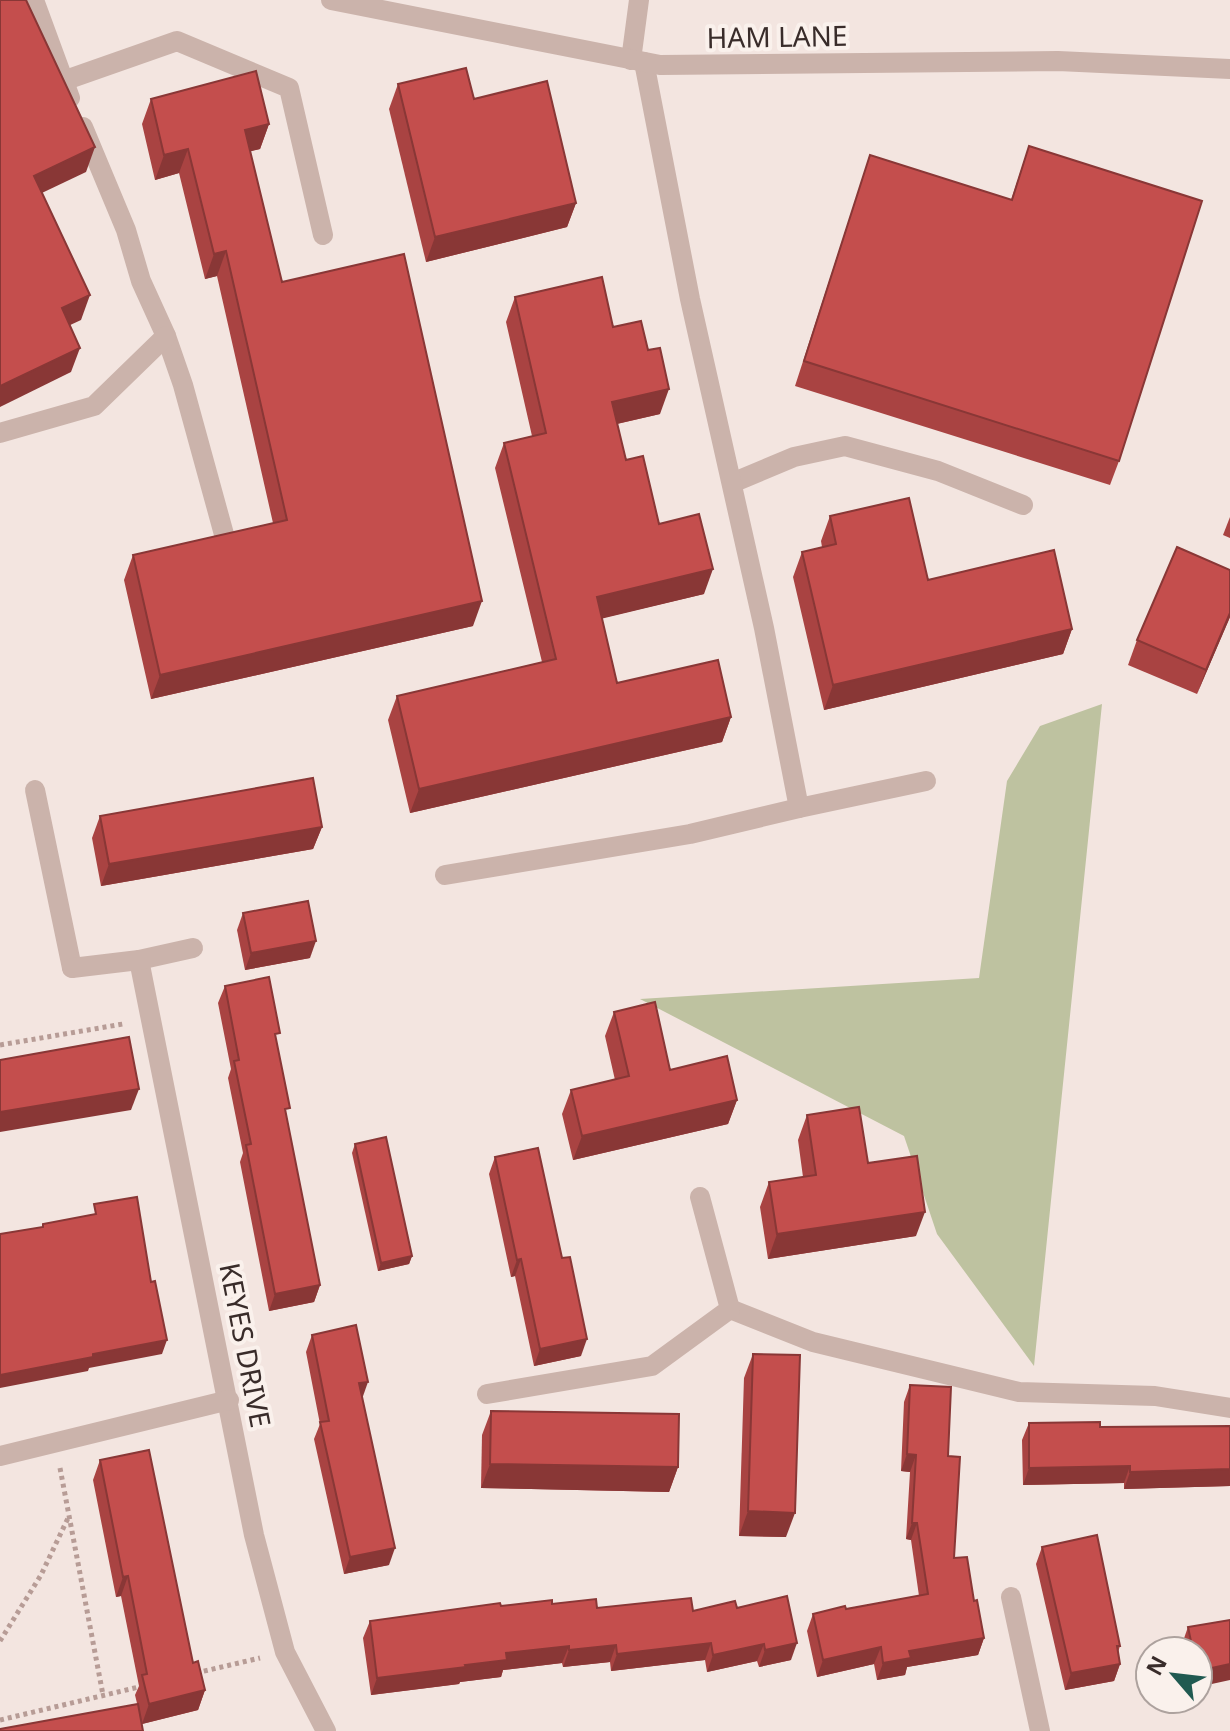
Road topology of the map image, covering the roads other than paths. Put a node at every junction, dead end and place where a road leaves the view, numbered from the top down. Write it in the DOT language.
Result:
graph roads {
  1 [pos="34,0"];
  2 [pos="331,0"];
  3 [pos="639,0"];
  4 [pos="638,61"];
  5 [pos="1230,69"];
  6 [pos="63,81"];
  7 [pos="323,235"];
  8 [pos="166,336"];
  9 [pos="0,433"];
  10 [pos="732,483"];
  11 [pos="1023,505"];
  12 [pos="225,538"];
  13 [pos="926,781"];
  14 [pos="35,790"];
  15 [pos="799,808"];
  16 [pos="445,875"];
  17 [pos="193,948"];
  18 [pos="139,960"];
  19 [pos="700,1197"];
  20 [pos="730,1309"];
  21 [pos="487,1394"];
  22 [pos="229,1400"];
  23 [pos="1230,1408"];
  24 [pos="0,1456"];
  25 [pos="1011,1597"];
  26 [pos="326,1731"];
  27 [pos="1040,1731"];
  1 -- 6 [label="street"];
  2 -- 4 [label="street, HAM LANE"];
  3 -- 4 [label="street"];
  4 -- 5 [label="street, HAM LANE"];
  4 -- 10 [label="street"];
  6 -- 7 [label="street"];
  6 -- 8 [label="street"];
  8 -- 9 [label="street"];
  8 -- 12 [label="street"];
  10 -- 11 [label="street"];
  10 -- 15 [label="street"];
  13 -- 15 [label="street"];
  14 -- 18 [label="street"];
  15 -- 16 [label="street"];
  17 -- 18 [label="street"];
  18 -- 22 [label="street, KEYES DRIVE"];
  19 -- 20 [label="street"];
  20 -- 21 [label="street"];
  20 -- 23 [label="street"];
  22 -- 24 [label="street"];
  22 -- 26 [label="street, KEYES DRIVE"];
  25 -- 27 [label="street"];
}
